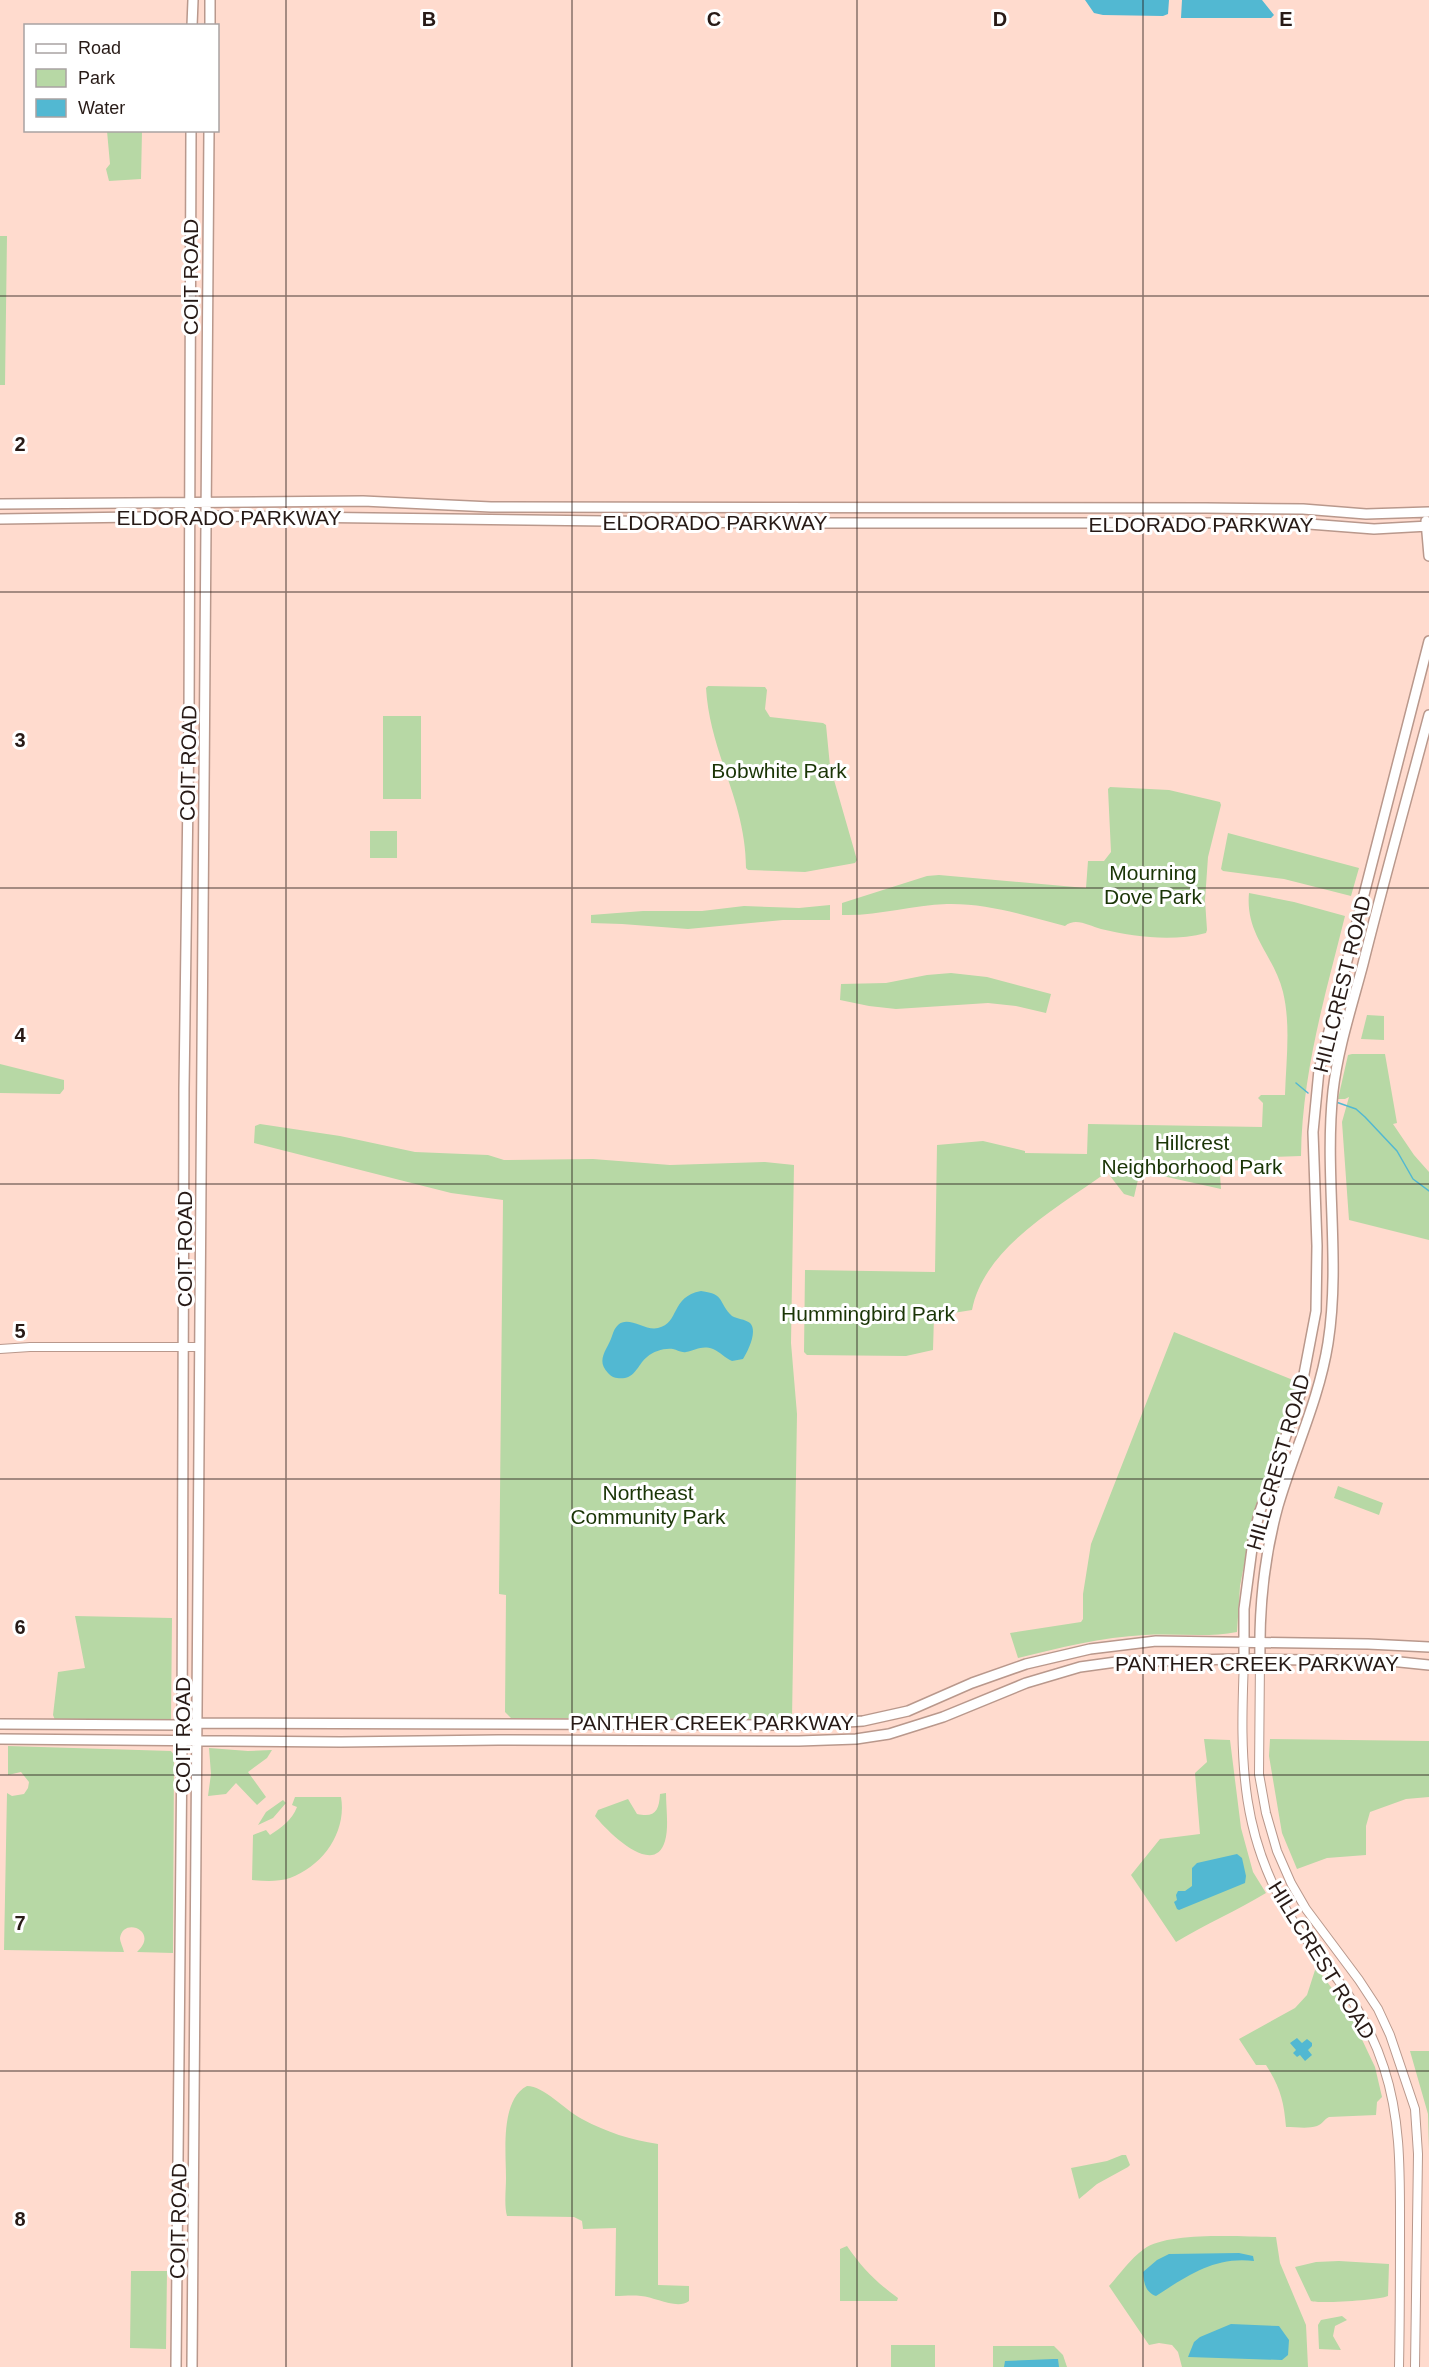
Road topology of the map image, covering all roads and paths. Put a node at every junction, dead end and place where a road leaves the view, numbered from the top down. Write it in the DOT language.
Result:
graph roads {
  1 [pos="192,0"];
  2 [pos="210,0"];
  3 [pos="192,24"];
  4 [pos="210,24"];
  5 [pos="191,132"];
  6 [pos="208,132"];
  7 [pos="188,501"];
  8 [pos="71,502"];
  9 [pos="206,502"];
  10 [pos="322,502"];
  11 [pos="0,504"];
  12 [pos="491,507"];
  13 [pos="1303,509"];
  14 [pos="1427,512"];
  15 [pos="71,516"];
  16 [pos="189,516"];
  17 [pos="206,516"];
  18 [pos="322,518"];
  19 [pos="0,519"];
  20 [pos="490,520"];
  21 [pos="1302,523"];
  22 [pos="1428,526"];
  23 [pos="1429,556"];
  24 [pos="189,630"];
  25 [pos="205,631"];
  26 [pos="1429,641"];
  27 [pos="1429,715"];
  28 [pos="189,722"];
  29 [pos="204,723"];
  30 [pos="183,1347"];
  31 [pos="200,1347"];
  32 [pos="0,1349"];
  33 [pos="1244,1642"];
  34 [pos="1260,1642"];
  35 [pos="1390,1645"];
  36 [pos="1429,1647"];
  37 [pos="1260,1659"];
  38 [pos="1244,1660"];
  39 [pos="1390,1661"];
  40 [pos="1429,1665"];
  41 [pos="198,1723"];
  42 [pos="0,1724"];
  43 [pos="182,1725"];
  44 [pos="0,1739"];
  45 [pos="182,1741"];
  46 [pos="198,1741"];
  47 [pos="178,2227"];
  48 [pos="194,2227"];
  49 [pos="176,2367"];
  50 [pos="192,2367"];
  51 [pos="1400,2367"];
  52 [pos="1415,2367"];
  1 -- 3 [label="main road"];
  2 -- 4 [label="main road"];
  5 -- 7 [label="main road, COIT ROAD"];
  6 -- 9 [label="main road, COIT ROAD"];
  7 -- 8 [label="main road, ELDORADO PARKWAY"];
  7 -- 9 [label="main road, ELDORADO PARKWAY"];
  7 -- 16 [label="main road, COIT ROAD"];
  8 -- 11 [label="main road, ELDORADO PARKWAY"];
  8 -- 15 [label="main road"];
  9 -- 10 [label="main road, ELDORADO PARKWAY"];
  9 -- 17 [label="main road, COIT ROAD"];
  10 -- 12 [label="main road, ELDORADO PARKWAY"];
  10 -- 18 [label="main road"];
  12 -- 13 [label="main road, ELDORADO PARKWAY"];
  12 -- 20 [label="main road"];
  13 -- 14 [label="main road, ELDORADO PARKWAY"];
  13 -- 21 [label="main road"];
  14 -- 22 [label="main road"];
  15 -- 16 [label="main road, ELDORADO PARKWAY"];
  15 -- 19 [label="main road, ELDORADO PARKWAY"];
  16 -- 17 [label="main road, ELDORADO PARKWAY"];
  16 -- 24 [label="main road, COIT ROAD"];
  17 -- 18 [label="main road, ELDORADO PARKWAY"];
  17 -- 25 [label="main road, COIT ROAD"];
  18 -- 20 [label="main road, ELDORADO PARKWAY"];
  20 -- 21 [label="main road, ELDORADO PARKWAY"];
  21 -- 22 [label="main road, ELDORADO PARKWAY"];
  22 -- 23 [label="main road"];
  24 -- 25 [label="main road"];
  24 -- 28 [label="main road, COIT ROAD"];
  25 -- 29 [label="main road, COIT ROAD"];
  26 -- 33 [label="main road, HILLCREST ROAD"];
  27 -- 34 [label="main road, HILLCREST ROAD"];
  28 -- 29 [label="main road"];
  28 -- 30 [label="main road, COIT ROAD"];
  29 -- 31 [label="main road, COIT ROAD"];
  30 -- 31 [label="street"];
  30 -- 32 [label="street"];
  30 -- 43 [label="main road, COIT ROAD"];
  31 -- 41 [label="main road, COIT ROAD"];
  33 -- 34 [label="main road, PANTHER CREEK PARKWAY"];
  33 -- 38 [label="main road, HILLCREST ROAD"];
  33 -- 41 [label="main road, PANTHER CREEK PARKWAY"];
  34 -- 35 [label="main road, PANTHER CREEK PARKWAY"];
  34 -- 37 [label="main road, HILLCREST ROAD"];
  35 -- 36 [label="main road, PANTHER CREEK PARKWAY"];
  35 -- 39 [label="main road"];
  37 -- 38 [label="main road, PANTHER CREEK PARKWAY"];
  37 -- 39 [label="main road, PANTHER CREEK PARKWAY"];
  37 -- 52 [label="street, HILLCREST ROAD"];
  38 -- 46 [label="main road, PANTHER CREEK PARKWAY"];
  38 -- 51 [label="street, HILLCREST ROAD"];
  39 -- 40 [label="main road, PANTHER CREEK PARKWAY"];
  41 -- 43 [label="main road, PANTHER CREEK PARKWAY"];
  41 -- 46 [label="main road, COIT ROAD"];
  42 -- 43 [label="main road, PANTHER CREEK PARKWAY"];
  43 -- 45 [label="main road, COIT ROAD"];
  44 -- 45 [label="main road, PANTHER CREEK PARKWAY"];
  45 -- 46 [label="main road, PANTHER CREEK PARKWAY"];
  45 -- 47 [label="main road, COIT ROAD"];
  46 -- 48 [label="main road, COIT ROAD"];
  47 -- 48 [label="main road"];
  47 -- 49 [label="main road, COIT ROAD"];
  48 -- 50 [label="main road, COIT ROAD"];
}
